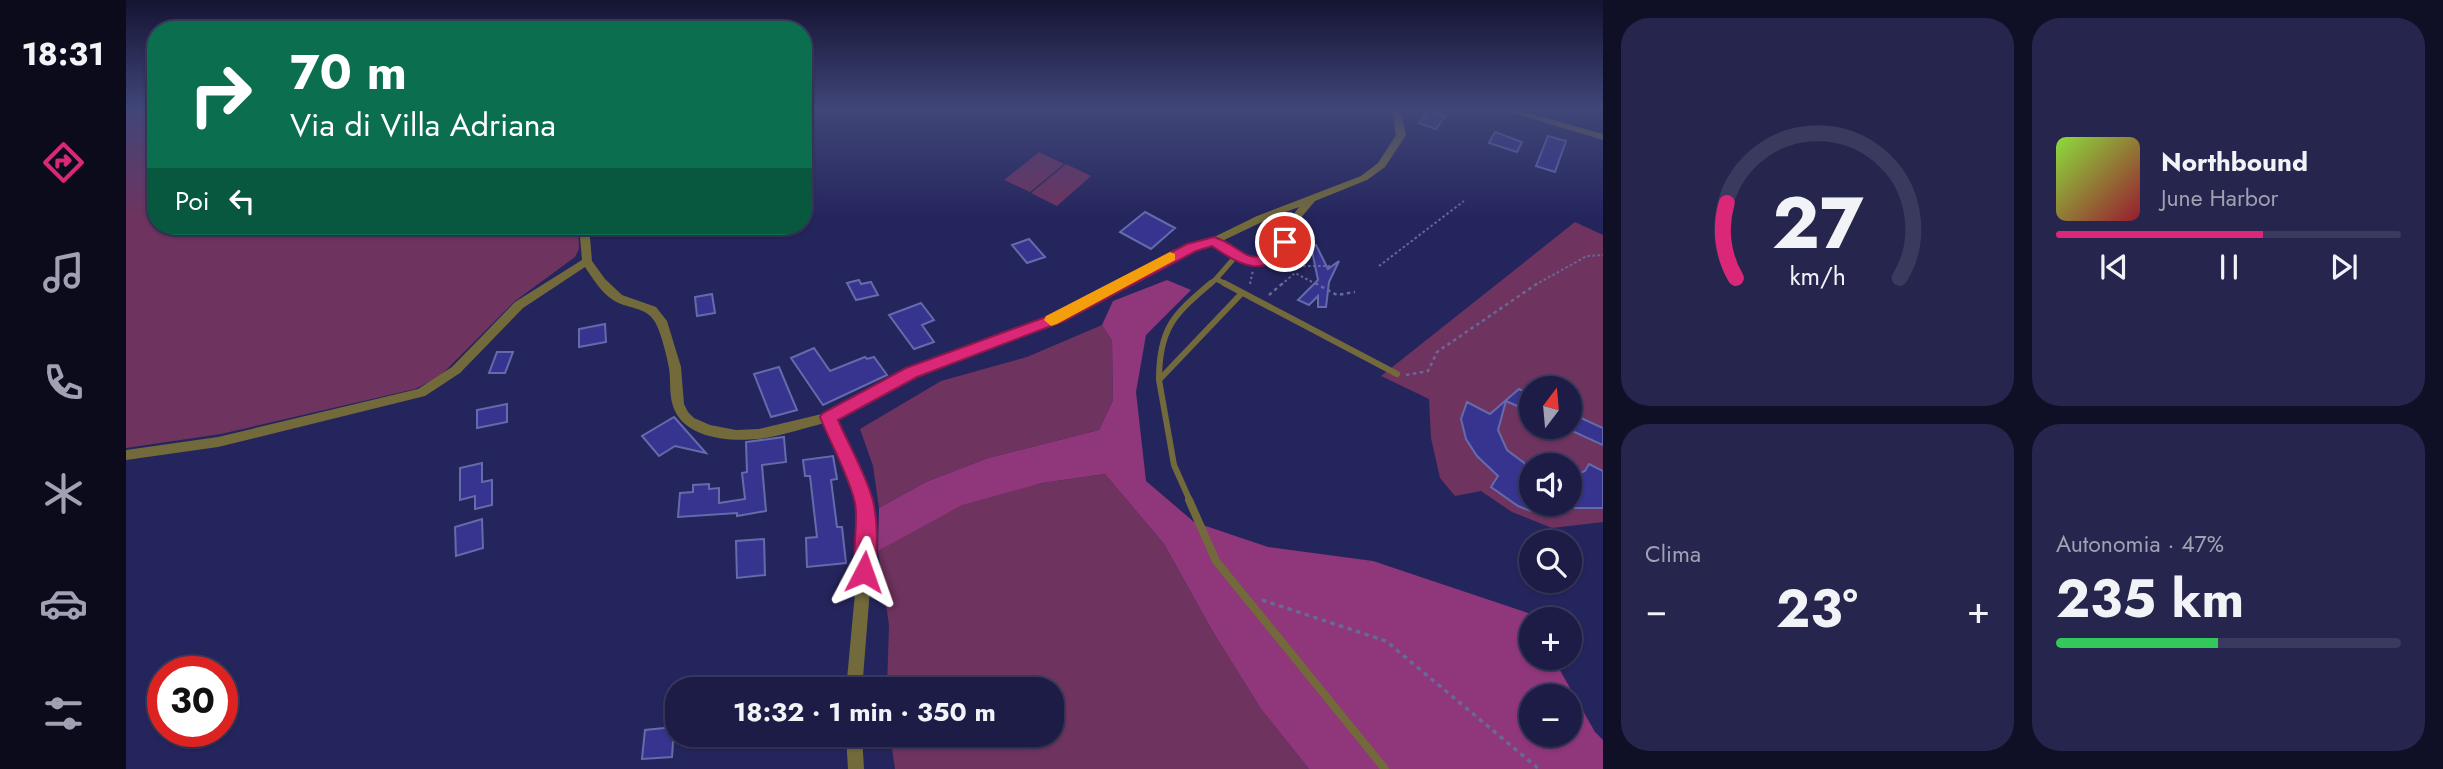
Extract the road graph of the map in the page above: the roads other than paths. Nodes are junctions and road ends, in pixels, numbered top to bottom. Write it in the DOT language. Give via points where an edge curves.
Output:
graph roads {
  1 [pos="1394,146"];
  2 [pos="1311,200"];
  3 [pos="1261,218"];
  4 [pos="1290,230"];
  5 [pos="585,235"];
  6 [pos="1214,241"];
  7 [pos="1236,256"];
  8 [pos="587,261"];
  9 [pos="1216,279"];
  10 [pos="1241,294"];
  11 [pos="1397,374"];
  12 [pos="1159,380"];
  13 [pos="829,417"];
  14 [pos="126,455"];
  15 [pos="855,677"];
  16 [pos="855,747"];
  17 [pos="856,769"];
  18 [pos="1385,769"];
  1 -- 2 [label="street" via="1379,168 1364,178"];
  2 -- 3 [label="street"];
  2 -- 4 [label="street"];
  3 -- 4 [label="street"];
  3 -- 6 [label="street"];
  4 -- 7 [label="street" via="1276,254 1254,263"];
  5 -- 8 [label="street"];
  6 -- 7 [label="street"];
  6 -- 13 [label="street" via="1177,253 1059,317 912,372"];
  7 -- 9 [label="lane"];
  8 -- 13 [label="street" via="614,295 658,316 675,367 679,408 690,422 723,433 750,435"];
  8 -- 14 [label="street" via="519,305 456,370 421,393 218,442"];
  9 -- 10 [label="lane"];
  9 -- 12 [label="lane" via="1171,318 1158,349"];
  10 -- 11 [label="lane"];
  10 -- 12 [label="lane"];
  12 -- 18 [label="lane" via="1174,465 1216,561"];
  13 -- 15 [label="street" via="865,509 867,539"];
  16 -- 17 [label="street"];
}
